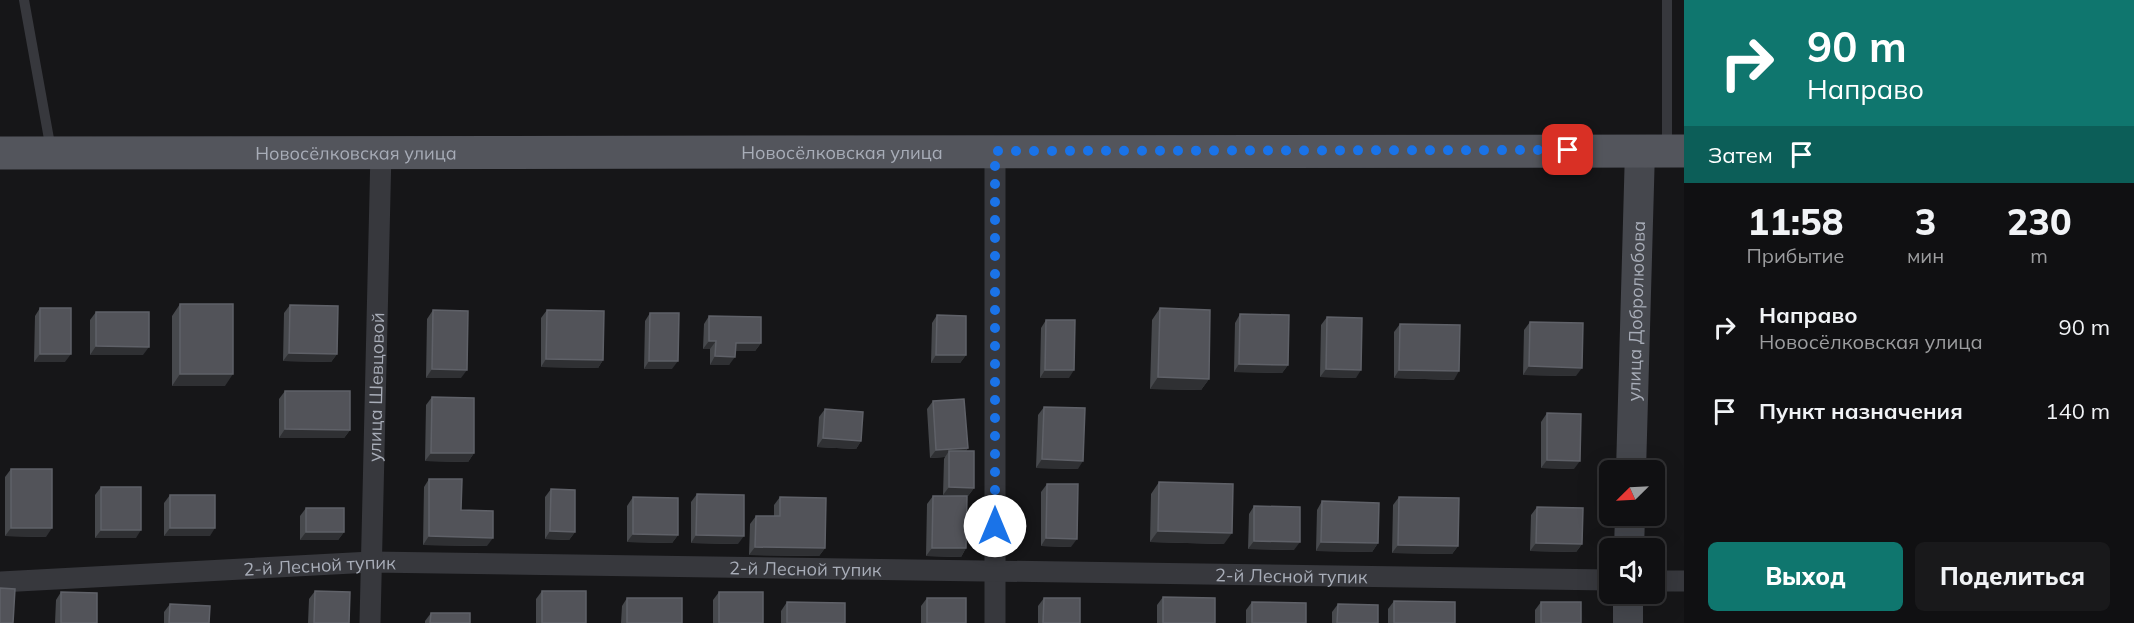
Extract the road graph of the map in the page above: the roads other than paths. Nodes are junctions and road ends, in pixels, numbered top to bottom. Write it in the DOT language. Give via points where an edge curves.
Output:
graph roads {
  1 [pos="24,0"];
  2 [pos="1667,0"];
  3 [pos="381,151"];
  4 [pos="995,151"];
  5 [pos="1664,151"];
  6 [pos="51,152"];
  7 [pos="0,153"];
  8 [pos="1632,460"];
  9 [pos="371,562"];
  10 [pos="995,573"];
  11 [pos="1599,580"];
  12 [pos="1665,581"];
  13 [pos="1684,581"];
  14 [pos="0,582"];
  15 [pos="1628,604"];
  16 [pos="370,623"];
  17 [pos="995,623"];
  18 [pos="1628,623"];
  1 -- 6 [label="lane"];
  2 -- 5 [label="lane"];
  3 -- 4 [label="main road, Новосёлковская улица"];
  3 -- 6 [label="main road, Новосёлковская улица"];
  3 -- 9 [label="street, улица Шевцовой"];
  4 -- 5 [label="main road, Новосёлковская улица"];
  4 -- 10 [label="street"];
  5 -- 8 [label="street, улица Добролюбова"];
  6 -- 7 [label="main road, Новосёлковская улица"];
  9 -- 10 [label="street, 2-й Лесной тупик"];
  9 -- 14 [label="street, 2-й Лесной тупик"];
  9 -- 16 [label="street, улица Шевцовой"];
  10 -- 11 [label="street, 2-й Лесной тупик"];
  10 -- 17 [label="street"];
  12 -- 13 [label="street"];
  15 -- 18 [label="street"];
}
